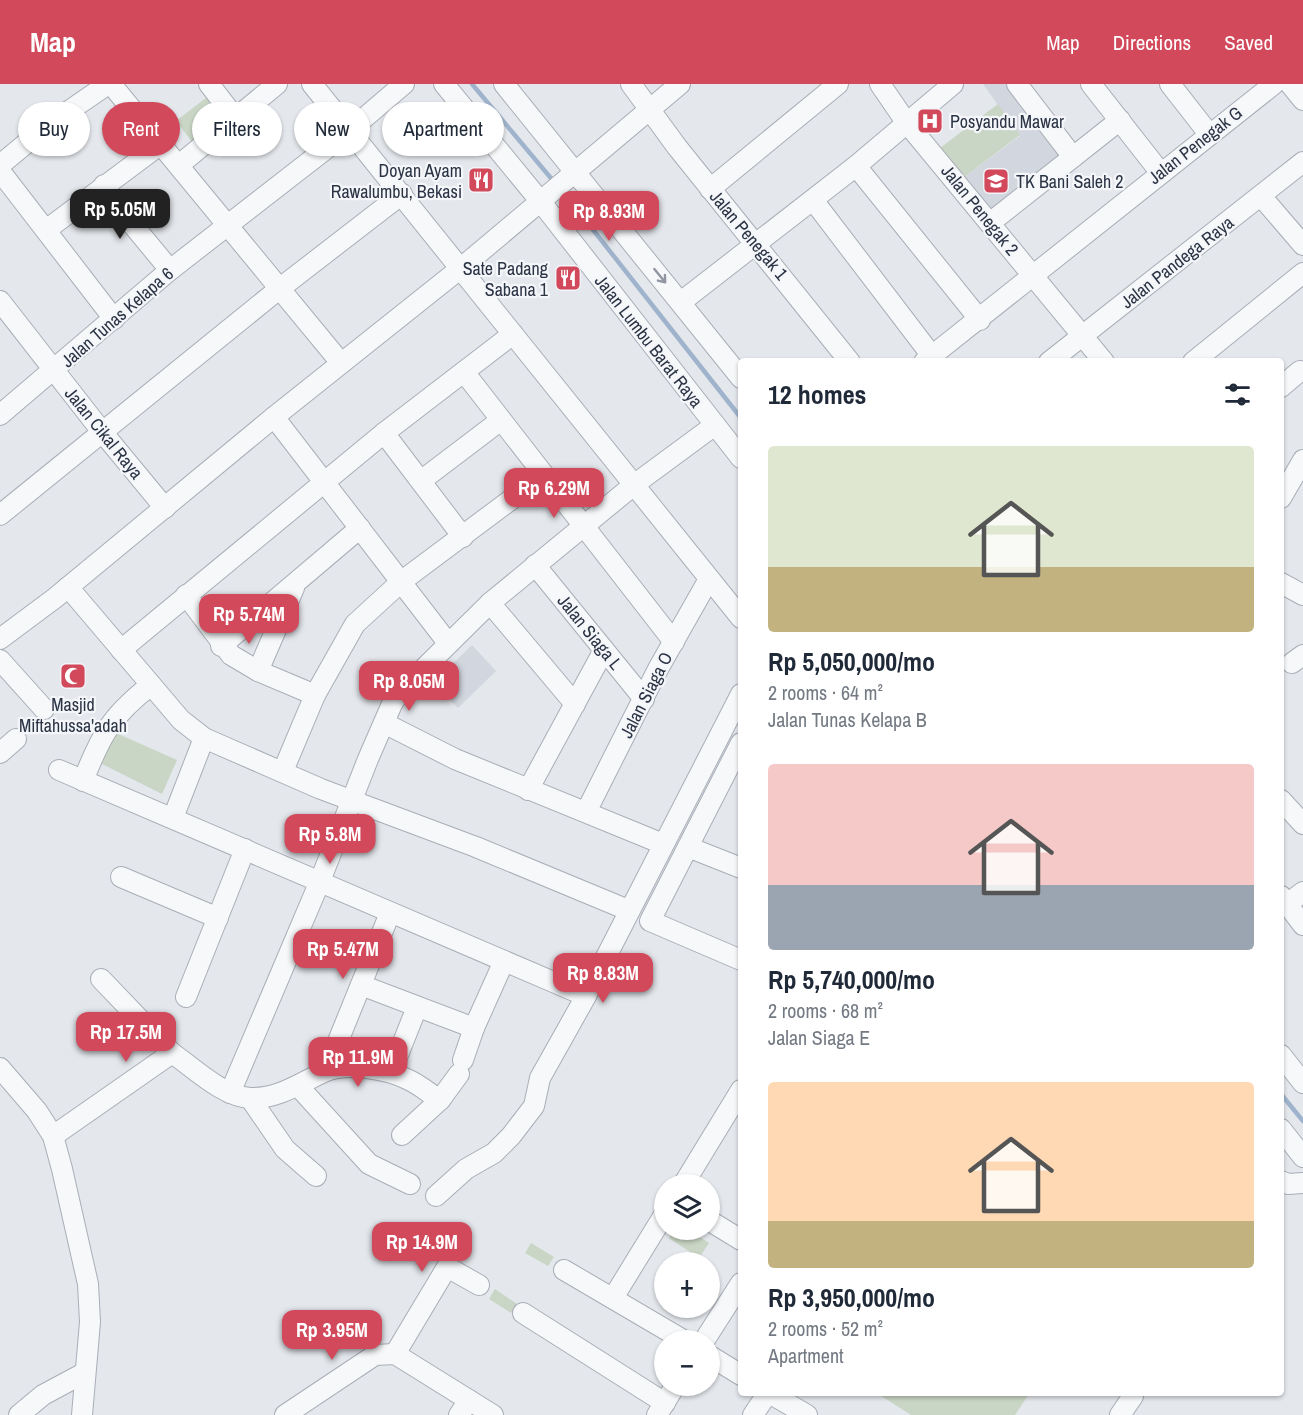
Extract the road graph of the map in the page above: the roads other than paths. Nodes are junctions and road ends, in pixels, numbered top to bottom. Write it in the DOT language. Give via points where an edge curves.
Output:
graph roads {
  1 [pos="110,84"];
  2 [pos="209,84"];
  3 [pos="277,84"];
  4 [pos="312,84"];
  5 [pos="404,84"];
  6 [pos="444,84"];
  7 [pos="504,84"];
  8 [pos="631,84"];
  9 [pos="680,84"];
  10 [pos="838,84"];
  11 [pos="880,84"];
  12 [pos="953,84"];
  13 [pos="1017,84"];
  14 [pos="1091,84"];
  15 [pos="1170,84"];
  16 [pos="1274,84"];
  17 [pos="1290,84"];
  18 [pos="1303,100"];
  19 [pos="125,102"];
  20 [pos="223,102"];
  21 [pos="256,102"];
  22 [pos="326,102"];
  23 [pos="649,108"];
  24 [pos="370,113"];
  25 [pos="1120,120"];
  26 [pos="906,122"];
  27 [pos="1209,134"];
  28 [pos="192,154"];
  29 [pos="144,156"];
  30 [pos="171,156"];
  31 [pos="317,156"];
  32 [pos="370,156"];
  33 [pos="1073,157"];
  34 [pos="1303,162"];
  35 [pos="0,165"];
  36 [pos="178,165"];
  37 [pos="856,166"];
  38 [pos="0,171"];
  39 [pos="1160,172"];
  40 [pos="573,177"];
  41 [pos="104,185"];
  42 [pos="710,189"];
  43 [pos="402,194"];
  44 [pos="1261,196"];
  45 [pos="545,199"];
  46 [pos="813,200"];
  47 [pos="991,222"];
  48 [pos="226,226"];
  49 [pos="46,231"];
  50 [pos="757,243"];
  51 [pos="1303,245"];
  52 [pos="461,268"];
  53 [pos="170,270"];
  54 [pos="1303,273"];
  55 [pos="1032,274"];
  56 [pos="279,289"];
  57 [pos="0,301"];
  58 [pos="681,302"];
  59 [pos="114,319"];
  60 [pos="980,320"];
  61 [pos="513,334"];
  62 [pos="1083,335"];
  63 [pos="847,358"];
  64 [pos="928,358"];
  65 [pos="1054,358"];
  66 [pos="1101,358"];
  67 [pos="1198,358"];
  68 [pos="341,363"];
  69 [pos="54,371"];
  70 [pos="1300,371"];
  71 [pos="464,372"];
  72 [pos="738,374"];
  73 [pos="1284,384"];
  74 [pos="0,415"];
  75 [pos="274,417"];
  76 [pos="501,420"];
  77 [pos="715,425"];
  78 [pos="103,433"];
  79 [pos="384,433"];
  80 [pos="738,454"];
  81 [pos="1303,460"];
  82 [pos="544,475"];
  83 [pos="422,480"];
  84 [pos="325,483"];
  85 [pos="634,484"];
  86 [pos="1284,493"];
  87 [pos="165,508"];
  88 [pos="0,515"];
  89 [pos="583,527"];
  90 [pos="360,528"];
  91 [pos="463,537"];
  92 [pos="535,565"];
  93 [pos="709,579"];
  94 [pos="402,581"];
  95 [pos="296,584"];
  96 [pos="1284,585"];
  97 [pos="68,587"];
  98 [pos="186,595"];
  99 [pos="1303,595"];
  100 [pos="490,603"];
  101 [pos="738,614"];
  102 [pos="0,639"];
  103 [pos="674,642"];
  104 [pos="448,643"];
  105 [pos="221,646"];
  106 [pos="121,650"];
  107 [pos="604,650"];
  108 [pos="0,660"];
  109 [pos="258,671"];
  110 [pos="151,685"];
  111 [pos="315,695"];
  112 [pos="644,699"];
  113 [pos="738,700"];
  114 [pos="574,704"];
  115 [pos="44,709"];
  116 [pos="384,723"];
  117 [pos="204,738"];
  118 [pos="16,739"];
  119 [pos="738,749"];
  120 [pos="0,753"];
  121 [pos="59,770"];
  122 [pos="283,771"];
  123 [pos="83,781"];
  124 [pos="528,790"];
  125 [pos="353,801"];
  126 [pos="1284,803"];
  127 [pos="586,812"];
  128 [pos="173,818"];
  129 [pos="1303,824"];
  130 [pos="663,844"];
  131 [pos="688,847"];
  132 [pos="245,849"];
  133 [pos="738,867"];
  134 [pos="121,877"];
  135 [pos="320,881"];
  136 [pos="1303,892"];
  137 [pos="1284,900"];
  138 [pos="628,910"];
  139 [pos="390,913"];
  140 [pos="218,918"];
  141 [pos="1303,925"];
  142 [pos="738,959"];
  143 [pos="504,961"];
  144 [pos="101,979"];
  145 [pos="361,985"];
  146 [pos="586,996"];
  147 [pos="186,997"];
  148 [pos="417,1007"];
  149 [pos="474,1028"];
  150 [pos="172,1053"];
  151 [pos="1284,1059"];
  152 [pos="330,1061"];
  153 [pos="394,1065"];
  154 [pos="0,1068"];
  155 [pos="1303,1083"];
  156 [pos="298,1086"];
  157 [pos="230,1093"];
  158 [pos="250,1098"];
  159 [pos="440,1100"];
  160 [pos="738,1102"];
  161 [pos="734,1117"];
  162 [pos="1284,1133"];
  163 [pos="402,1135"];
  164 [pos="53,1136"];
  165 [pos="1303,1157"];
  166 [pos="691,1174"];
  167 [pos="316,1176"];
  168 [pos="1284,1182"];
  169 [pos="1303,1183"];
  170 [pos="410,1184"];
  171 [pos="436,1196"];
  172 [pos="720,1227"];
  173 [pos="654,1231"];
  174 [pos="738,1238"];
  175 [pos="564,1270"];
  176 [pos="479,1285"];
  177 [pos="738,1288"];
  178 [pos="613,1298"];
  179 [pos="523,1313"];
  180 [pos="667,1330"];
  181 [pos="711,1330"];
  182 [pos="395,1354"];
  183 [pos="720,1362"];
  184 [pos="84,1373"];
  185 [pos="738,1373"];
  186 [pos="767,1396"];
  187 [pos="773,1396"];
  188 [pos="1133,1396"];
  189 [pos="666,1401"];
  190 [pos="464,1407"];
  191 [pos="19,1415"];
  192 [pos="82,1415"];
  193 [pos="285,1415"];
  194 [pos="493,1415"];
  195 [pos="753,1415"];
  196 [pos="807,1415"];
  197 [pos="1120,1415"];
  1 -- 19 [label="street"];
  1 -- 35 [label="street" via="47,126"];
  2 -- 20 [label="street"];
  3 -- 21 [label="street"];
  4 -- 22 [label="street"];
  5 -- 24 [label="street, Jalan Tunas Kelapa 6"];
  6 -- 45 [label="street, Jalan Lumbu Barat Raya"];
  7 -- 40 [label="street"];
  8 -- 23 [label="street, Jalan Penegak 1"];
  9 -- 23 [label="street"];
  10 -- 42 [label="street"];
  11 -- 26 [label="street, Jalan Penegak 2"];
  12 -- 26 [label="street"];
  13 -- 33 [label="street"];
  14 -- 25 [label="street"];
  15 -- 27 [label="street"];
  16 -- 27 [label="street, Jalan Penegak G"];
  17 -- 18 [label="street"];
  23 -- 40 [label="street"];
  23 -- 42 [label="street, Jalan Penegak 1"];
  25 -- 33 [label="street"];
  25 -- 39 [label="street"];
  26 -- 37 [label="street"];
  26 -- 47 [label="street, Jalan Penegak 2"];
  27 -- 39 [label="street, Jalan Penegak G"];
  28 -- 36 [label="street"];
  29 -- 41 [label="street"];
  30 -- 36 [label="street"];
  31 -- 48 [label="street, Jalan Tunas Kelapa 6"];
  32 -- 43 [label="street"];
  33 -- 47 [label="street"];
  34 -- 44 [label="street, Jalan Pandega Raya"];
  36 -- 48 [label="street"];
  37 -- 46 [label="street"];
  37 -- 60 [label="street"];
  38 -- 49 [label="street"];
  39 -- 55 [label="street, Jalan Penegak G"];
  40 -- 45 [label="street"];
  40 -- 58 [label="street, one-way"];
  41 -- 49 [label="street"];
  41 -- 53 [label="street"];
  42 -- 50 [label="street, Jalan Penegak 1"];
  43 -- 52 [label="street"];
  43 -- 56 [label="street"];
  44 -- 51 [label="street"];
  44 -- 62 [label="street, Jalan Pandega Raya"];
  45 -- 52 [label="street"];
  45 -- 77 [label="street, Jalan Lumbu Barat Raya"];
  46 -- 50 [label="street"];
  46 -- 64 [label="street"];
  47 -- 55 [label="street, Jalan Penegak 2"];
  48 -- 53 [label="street, Jalan Tunas Kelapa 6"];
  48 -- 56 [label="street"];
  49 -- 59 [label="street"];
  50 -- 58 [label="street"];
  50 -- 63 [label="street, Jalan Penegak 1"];
  52 -- 61 [label="street"];
  52 -- 68 [label="street"];
  53 -- 59 [label="street, Jalan Tunas Kelapa 6"];
  54 -- 67 [label="street"];
  55 -- 60 [label="street, Jalan Penegak G"];
  55 -- 62 [label="street, Jalan Penegak 2"];
  56 -- 68 [label="street"];
  56 -- 78 [label="street"];
  57 -- 69 [label="street, Jalan Cikal Raya"];
  58 -- 72 [label="street"];
  59 -- 69 [label="street, Jalan Tunas Kelapa 6"];
  60 -- 64 [label="street, Jalan Penegak G"];
  61 -- 71 [label="street"];
  61 -- 85 [label="street"];
  62 -- 65 [label="street, Jalan Pandega Raya"];
  62 -- 66 [label="street, Jalan Penegak 2"];
  68 -- 75 [label="street"];
  69 -- 74 [label="street, Jalan Tunas Kelapa 6"];
  69 -- 78 [label="street, Jalan Cikal Raya"];
  70 -- 73 [label="street"];
  71 -- 76 [label="street"];
  71 -- 79 [label="street"];
  75 -- 84 [label="street"];
  75 -- 87 [label="street"];
  76 -- 82 [label="street"];
  76 -- 83 [label="street"];
  77 -- 80 [label="street, Jalan Lumbu Barat Raya"];
  77 -- 85 [label="street"];
  78 -- 87 [label="street, Jalan Cikal Raya"];
  78 -- 88 [label="street"];
  79 -- 83 [label="street"];
  79 -- 84 [label="street"];
  81 -- 86 [label="street"];
  82 -- 89 [label="street"];
  82 -- 91 [label="street"];
  83 -- 91 [label="street"];
  84 -- 90 [label="street"];
  84 -- 98 [label="street"];
  85 -- 89 [label="street"];
  85 -- 93 [label="street"];
  87 -- 97 [label="street"];
  89 -- 92 [label="street"];
  89 -- 103 [label="street"];
  90 -- 94 [label="street"];
  90 -- 95 [label="street"];
  91 -- 94 [label="street"];
  92 -- 100 [label="street"];
  92 -- 107 [label="street, Jalan Siaga L"];
  93 -- 101 [label="street"];
  93 -- 103 [label="street, Jalan Siaga O"];
  94 -- 104 [label="street"];
  94 -- 111 [label="street" via="355,624"];
  95 -- 105 [label="street"];
  95 -- 109 [label="street"];
  96 -- 99 [label="street"];
  97 -- 102 [label="street"];
  97 -- 106 [label="street"];
  98 -- 105 [label="street"];
  98 -- 106 [label="street"];
  100 -- 104 [label="street"];
  100 -- 114 [label="street"];
  103 -- 112 [label="street, Jalan Siaga O"];
  104 -- 116 [label="street" via="409,681"];
  105 -- 109 [label="street"];
  106 -- 110 [label="street"];
  107 -- 112 [label="street, Jalan Siaga L"];
  107 -- 114 [label="street"];
  108 -- 115 [label="street"];
  109 -- 111 [label="street"];
  110 -- 117 [label="street"];
  110 -- 123 [label="street" via="105,730"];
  111 -- 122 [label="street"];
  112 -- 127 [label="street, Jalan Siaga O"];
  113 -- 130 [label="street"];
  114 -- 124 [label="street"];
  116 -- 124 [label="street"];
  116 -- 125 [label="street"];
  117 -- 122 [label="street"];
  117 -- 128 [label="street"];
  118 -- 120 [label="street"];
  119 -- 131 [label="street"];
  121 -- 123 [label="street"];
  122 -- 125 [label="street"];
  123 -- 128 [label="street"];
  124 -- 127 [label="street"];
  125 -- 135 [label="street"];
  125 -- 138 [label="street"];
  126 -- 129 [label="street"];
  127 -- 130 [label="street"];
  128 -- 132 [label="street"];
  130 -- 138 [label="street"];
  131 -- 133 [label="street"];
  131 -- 142 [label="street" via="650,921"];
  132 -- 135 [label="street"];
  132 -- 140 [label="street"];
  134 -- 140 [label="street"];
  135 -- 139 [label="street"];
  135 -- 157 [label="street"];
  136 -- 137 [label="street"];
  137 -- 141 [label="street"];
  138 -- 146 [label="street"];
  139 -- 143 [label="street"];
  139 -- 145 [label="street"];
  140 -- 147 [label="street"];
  143 -- 146 [label="street"];
  143 -- 149 [label="street"];
  144 -- 150 [label="street"];
  145 -- 148 [label="street"];
  145 -- 152 [label="street"];
  146 -- 171 [label="street" via="540,1078 534,1106 494,1153 466,1169"];
  148 -- 149 [label="street"];
  148 -- 153 [label="street"];
  149 -- 159 [label="street" via="461,1067"];
  150 -- 157 [label="street"];
  150 -- 164 [label="street"];
  151 -- 155 [label="street"];
  154 -- 164 [label="street"];
  156 -- 158 [label="street"];
  156 -- 159 [label="street" via="326,1071 363,1069 401,1077"];
  156 -- 170 [label="street" via="369,1164"];
  157 -- 158 [label="street"];
  158 -- 167 [label="street" via="285,1149"];
  159 -- 163 [label="street"];
  160 -- 161 [label="street"];
  161 -- 166 [label="street"];
  162 -- 165 [label="street"];
  164 -- 184 [label="street" via="88,1284 90,1322"];
  168 -- 169 [label="street"];
  172 -- 174 [label="street"];
  173 -- 178 [label="street"];
  175 -- 178 [label="street"];
  176 -- 182 [label="street" via="447,1267"];
  177 -- 181 [label="street"];
  178 -- 180 [label="street"];
  179 -- 189 [label="street"];
  182 -- 190 [label="street"];
  182 -- 193 [label="street" via="375,1355"];
  183 -- 185 [label="street"];
  184 -- 191 [label="street" via="43,1395"];
  184 -- 192 [label="street"];
  186 -- 195 [label="street"];
  187 -- 196 [label="street"];
  188 -- 197 [label="street"];
  190 -- 194 [label="street"];
}
